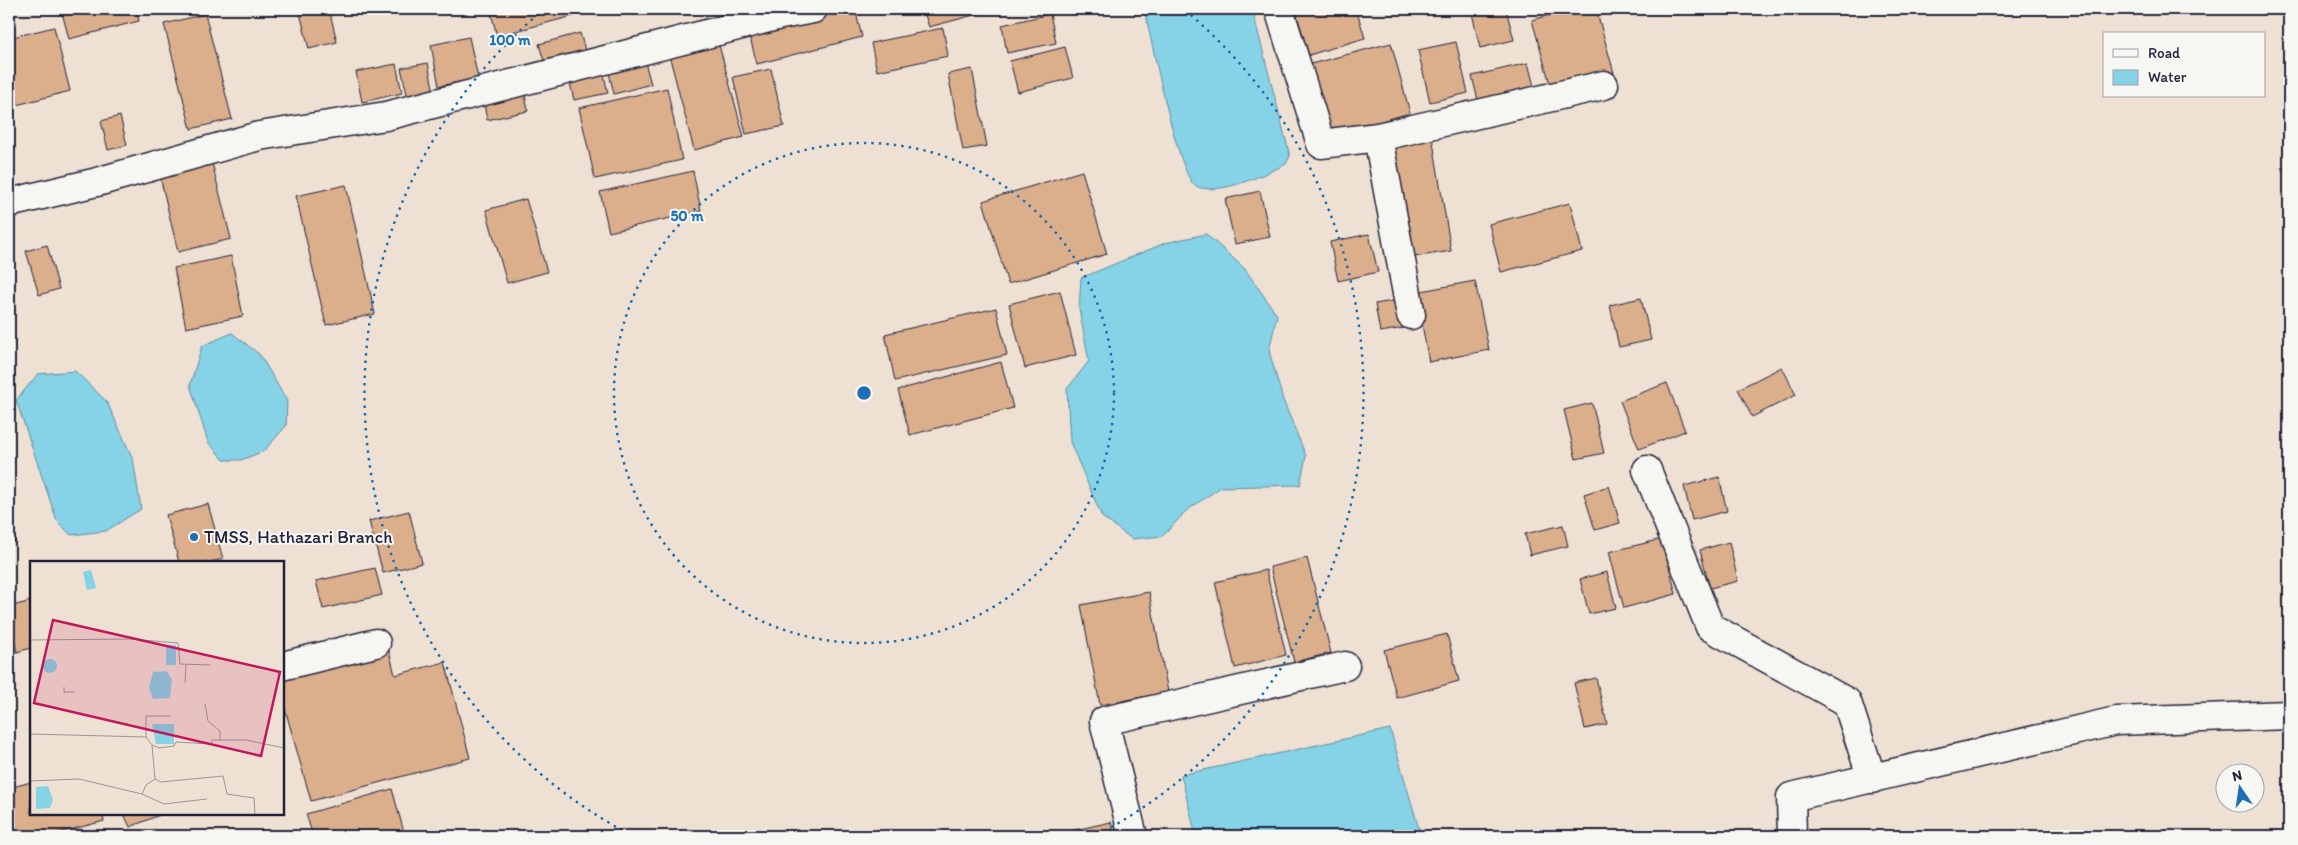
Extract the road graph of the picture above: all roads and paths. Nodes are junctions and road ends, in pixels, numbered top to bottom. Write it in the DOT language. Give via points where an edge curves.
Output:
graph roads {
  1 [pos="813,9"];
  2 [pos="1279,9"];
  3 [pos="1604,85"];
  4 [pos="1378,137"];
  5 [pos="9,203"];
  6 [pos="1411,316"];
  7 [pos="1647,470"];
  8 [pos="376,642"];
  9 [pos="284,665"];
  10 [pos="1345,666"];
  11 [pos="2289,715"];
  12 [pos="1872,779"];
  13 [pos="1133,836"];
  14 [pos="1792,836"];
  1 -- 5 [label="street" via="781,14 386,116 259,136"];
  2 -- 4 [label="street" via="1321,144"];
  3 -- 4 [label="street"];
  4 -- 6 [label="street"];
  7 -- 12 [label="street" via="1710,627 1847,702"];
  8 -- 9 [label="street"];
  10 -- 13 [label="street" via="1104,721"];
  11 -- 12 [label="street" via="2116,721"];
  12 -- 14 [label="street" via="1791,797"];
}
